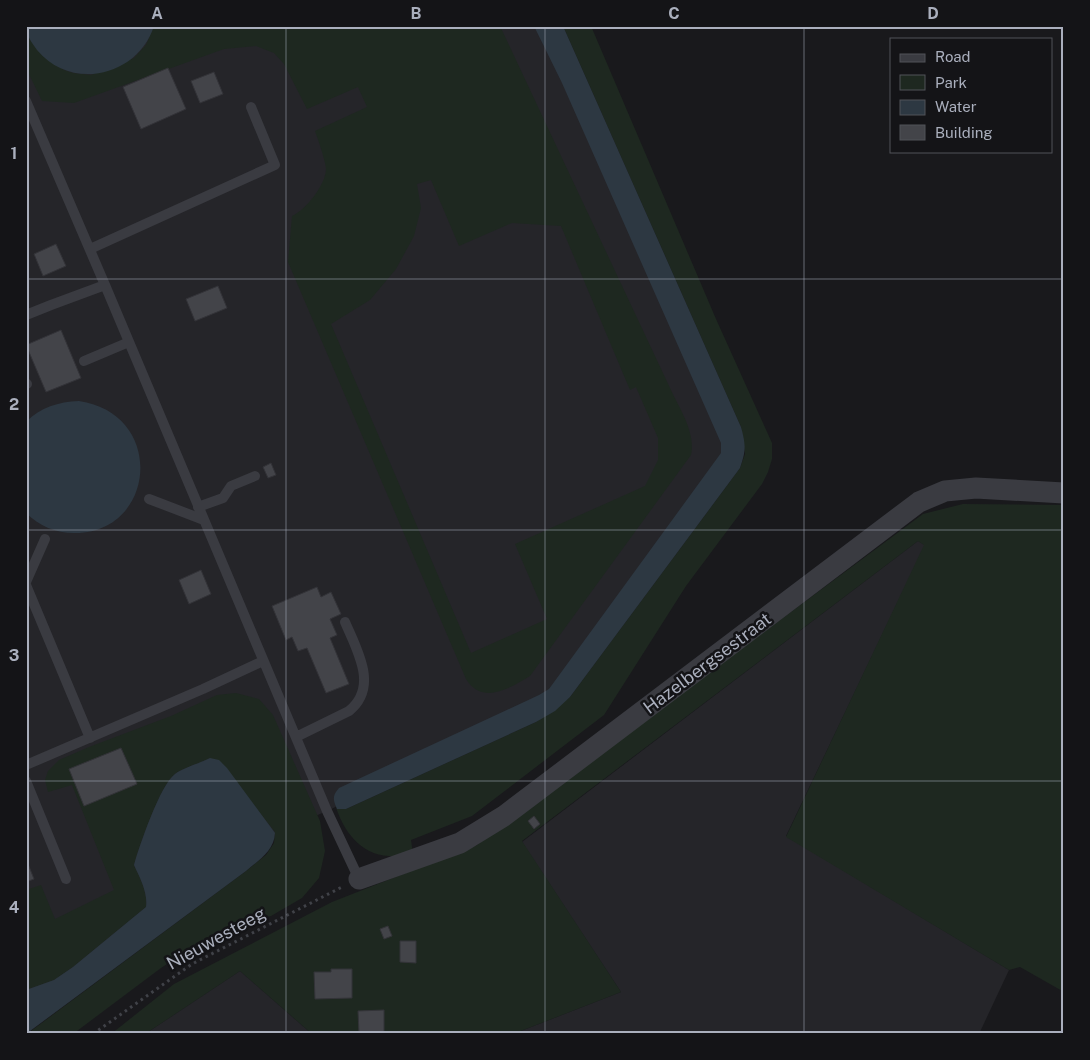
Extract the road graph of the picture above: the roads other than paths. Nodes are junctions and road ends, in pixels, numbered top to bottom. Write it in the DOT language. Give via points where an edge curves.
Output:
graph roads {
  1 [pos="26,101"];
  2 [pos="251,107"];
  3 [pos="90,249"];
  4 [pos="105,285"];
  5 [pos="26,315"];
  6 [pos="129,342"];
  7 [pos="84,361"];
  8 [pos="255,476"];
  9 [pos="1064,493"];
  10 [pos="149,499"];
  11 [pos="198,507"];
  12 [pos="204,520"];
  13 [pos="46,539"];
  14 [pos="27,590"];
  15 [pos="345,622"];
  16 [pos="264,661"];
  17 [pos="90,738"];
  18 [pos="296,738"];
  19 [pos="26,765"];
  20 [pos="26,781"];
  21 [pos="66,879"];
  22 [pos="359,879"];
  1 -- 3 [label="lane"];
  2 -- 3 [label="lane" via="274,165"];
  3 -- 4 [label="lane"];
  4 -- 5 [label="lane"];
  4 -- 6 [label="lane"];
  6 -- 7 [label="lane"];
  6 -- 11 [label="lane"];
  8 -- 11 [label="lane" via="231,486 222,498"];
  9 -- 22 [label="street, Hazelbergsestraat" via="976,488 945,491 919,502 504,816 460,843"];
  10 -- 12 [label="lane"];
  11 -- 12 [label="lane"];
  12 -- 16 [label="lane"];
  13 -- 14 [label="lane"];
  14 -- 17 [label="lane"];
  15 -- 18 [label="lane" via="363,665 362,696 350,711"];
  16 -- 17 [label="lane"];
  16 -- 18 [label="lane"];
  17 -- 19 [label="lane"];
  18 -- 22 [label="lane"];
  20 -- 21 [label="lane"];
}
